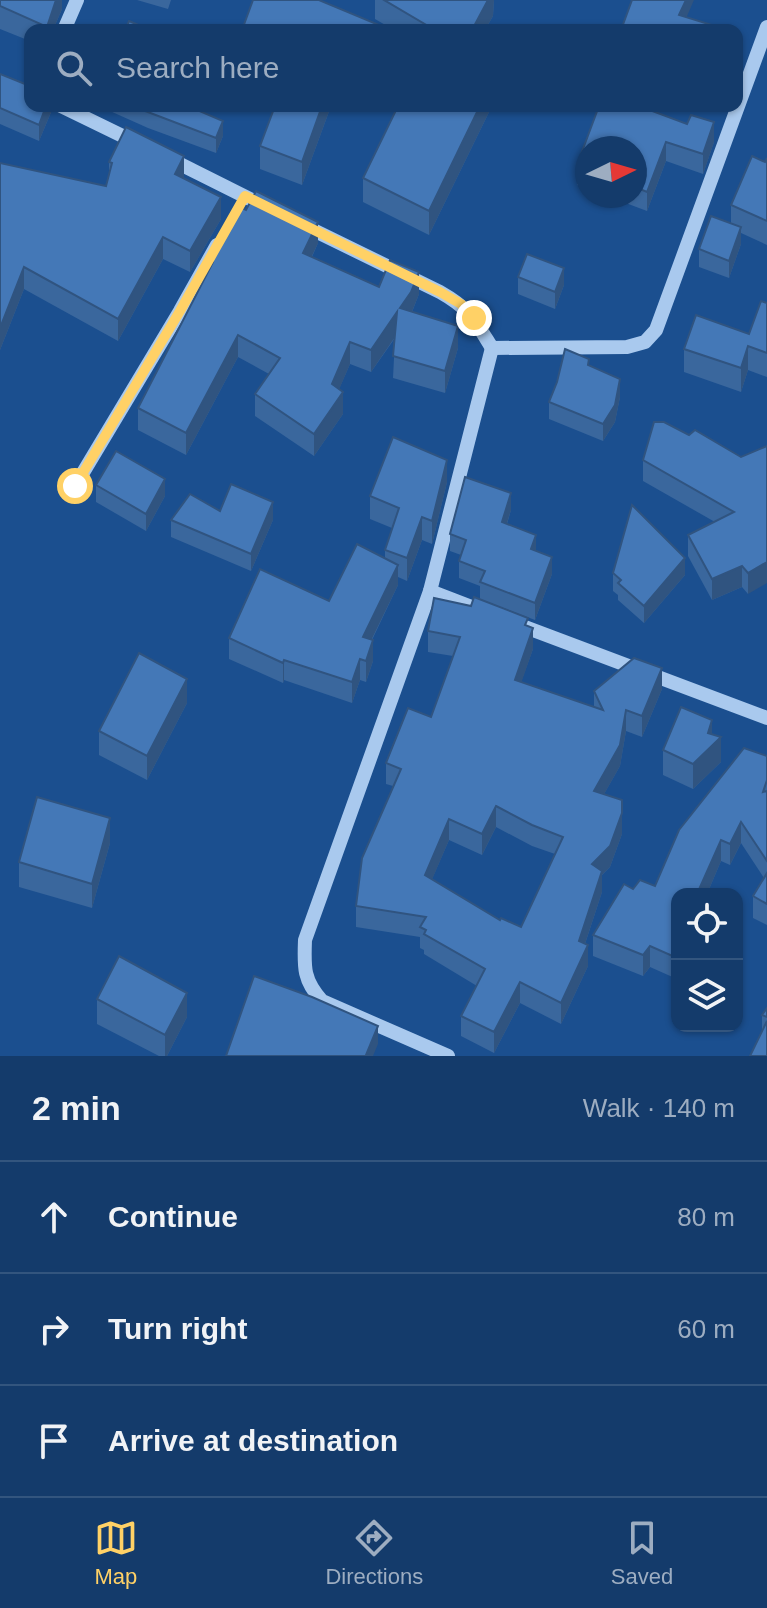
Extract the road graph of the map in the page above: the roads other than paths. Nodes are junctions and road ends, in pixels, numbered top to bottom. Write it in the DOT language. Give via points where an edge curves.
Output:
graph roads {
  1 [pos="77,0"];
  2 [pos="67,24"];
  3 [pos="767,27"];
  4 [pos="743,93"];
  5 [pos="73,112"];
  6 [pos="736,112"];
  7 [pos="146,148"];
  8 [pos="160,154"];
  9 [pos="223,235"];
  10 [pos="492,348"];
  11 [pos="75,486"];
  12 [pos="430,591"];
  13 [pos="767,718"];
  14 [pos="448,1056"];
  1 -- 2 [label="street"];
  3 -- 4 [label="street"];
  5 -- 7 [label="street"];
  6 -- 10 [label="street" via="656,330 645,342 627,347"];
  8 -- 10 [label="street" via="241,202 280,213 461,304"];
  9 -- 11 [label="street"];
  10 -- 12 [label="street"];
  12 -- 13 [label="street"];
  12 -- 14 [label="street" via="305,940 304,970 322,1001"];
}
